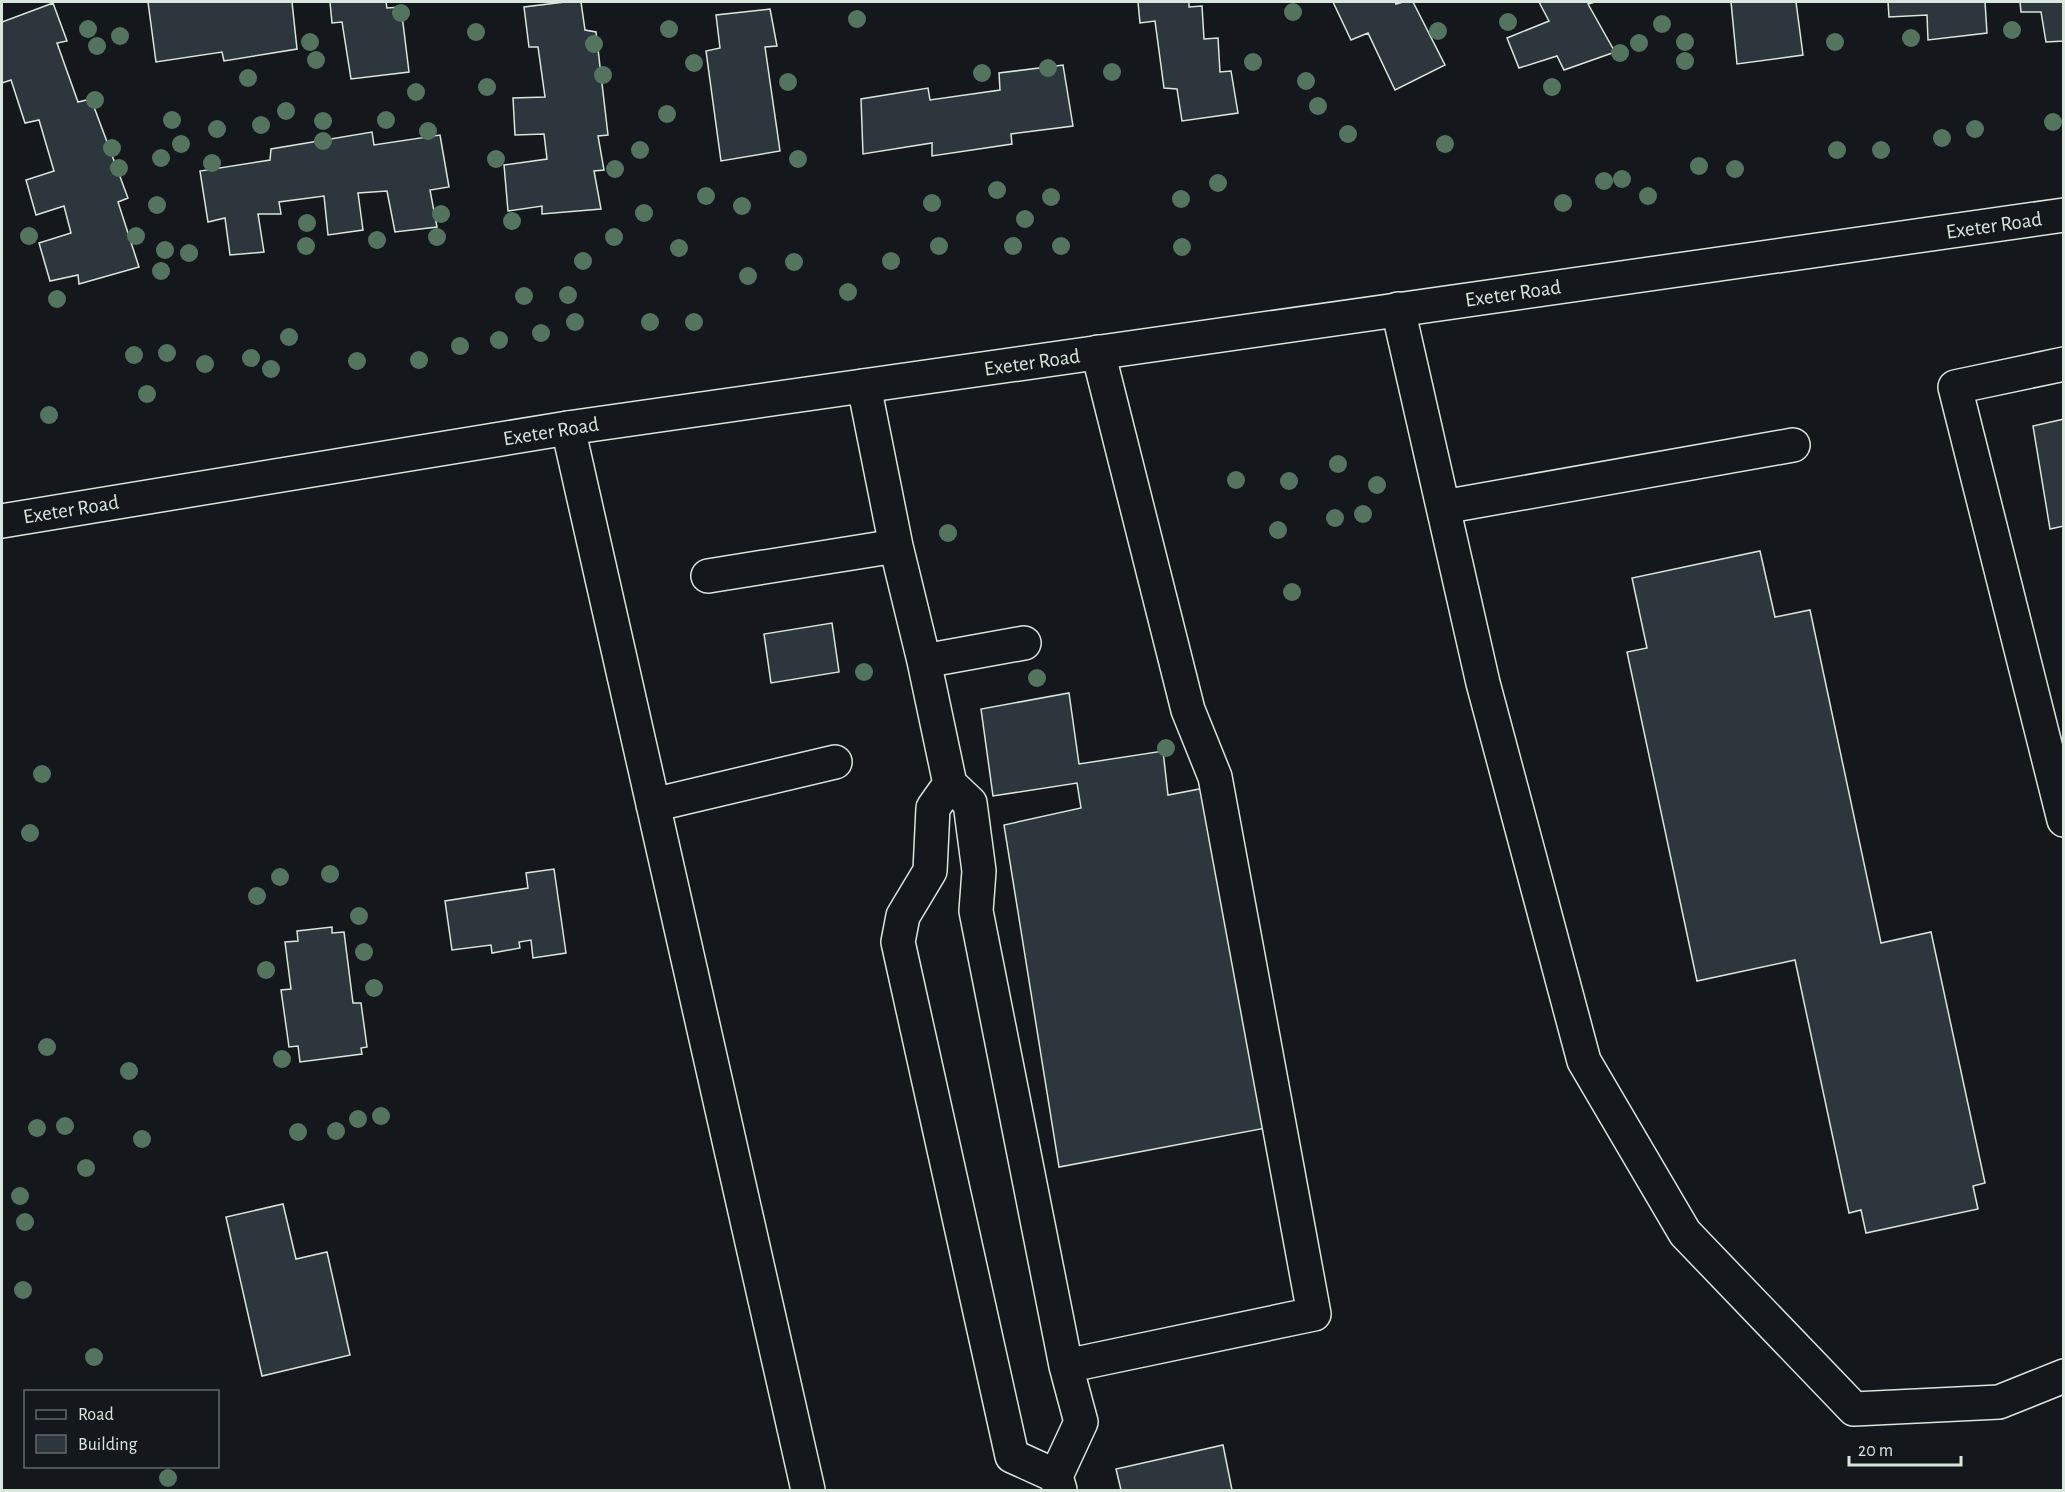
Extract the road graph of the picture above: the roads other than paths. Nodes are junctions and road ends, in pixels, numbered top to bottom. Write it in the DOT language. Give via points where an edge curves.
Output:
graph roads {
  1 [pos="2064,215"];
  2 [pos="1398,309"];
  3 [pos="1098,352"];
  4 [pos="2064,364"];
  5 [pos="864,386"];
  6 [pos="568,428"];
  7 [pos="1793,446"];
  8 [pos="1443,507"];
  9 [pos="2,521"];
  10 [pos="896,546"];
  11 [pos="708,576"];
  12 [pos="1024,643"];
  13 [pos="924,661"];
  14 [pos="835,762"];
  15 [pos="950,784"];
  16 [pos="653,805"];
  17 [pos="2064,820"];
  18 [pos="1066,1366"];
  19 [pos="2064,1376"];
  20 [pos="1058,1483"];
  21 [pos="808,1491"];
  1 -- 2 [label="main road, Exeter Road"];
  2 -- 3 [label="main road, Exeter Road"];
  2 -- 8 [label="main road"];
  3 -- 5 [label="main road, Exeter Road"];
  3 -- 18 [label="main road" via="1188,710 1215,777 1314,1314"];
  4 -- 17 [label="main road" via="1954,387"];
  5 -- 6 [label="main road, Exeter Road"];
  5 -- 10 [label="main road"];
  6 -- 9 [label="main road, Exeter Road"];
  6 -- 16 [label="main road"];
  7 -- 8 [label="main road"];
  8 -- 19 [label="main road" via="1483,682 1584,1061 1685,1233 1854,1409 1999,1402"];
  10 -- 11 [label="main road"];
  10 -- 13 [label="main road"];
  12 -- 13 [label="main road"];
  13 -- 15 [label="main road"];
  14 -- 16 [label="main road"];
  15 -- 18 [label="main road" via="970,803 979,871 976,911"];
  15 -- 20 [label="main road" via="933,808 930,871 903,916 898,942 1012,1456"];
  16 -- 21 [label="main road"];
  18 -- 20 [label="main road" via="1081,1422"];
}
